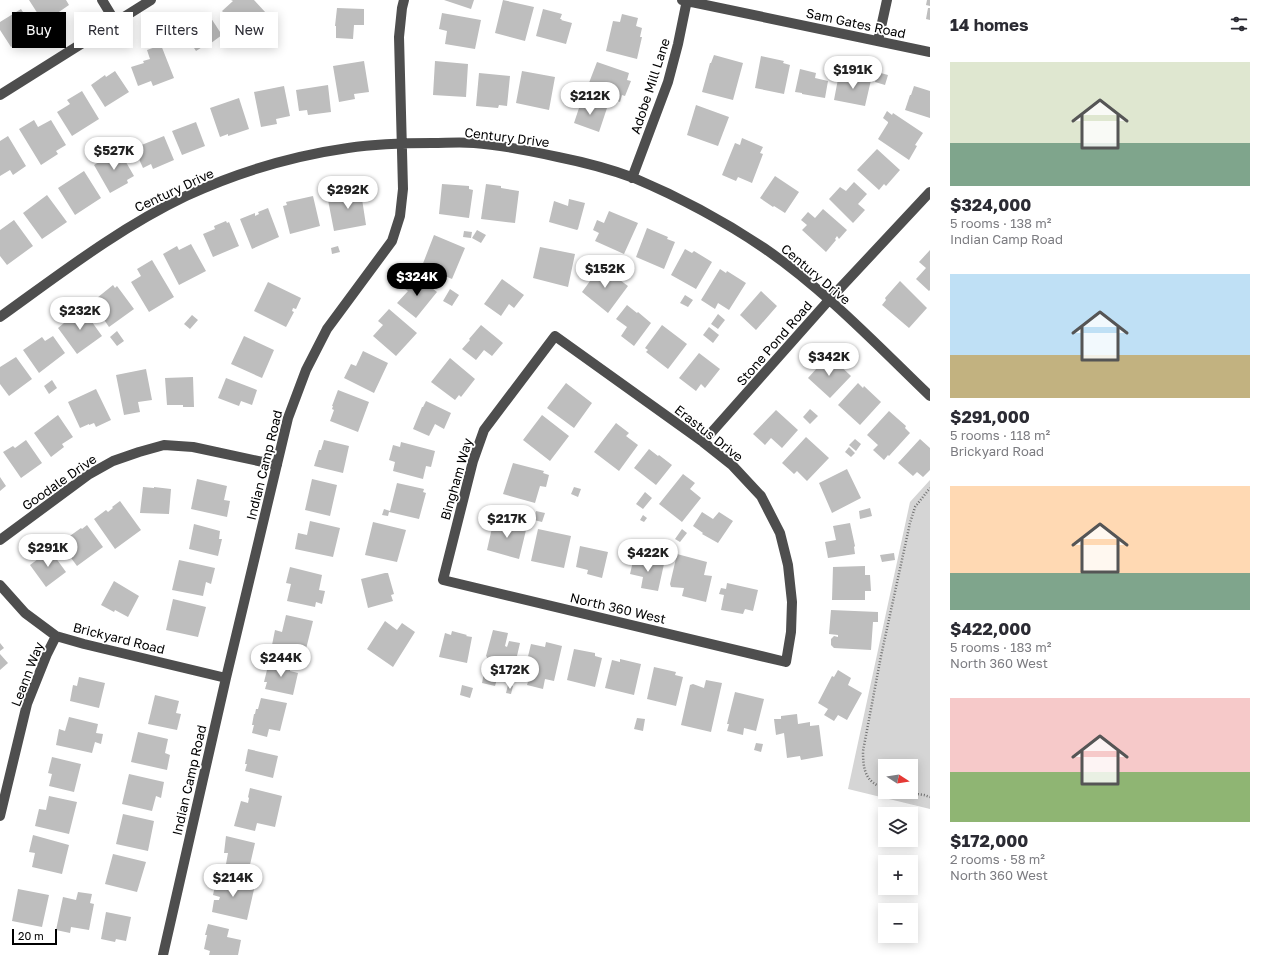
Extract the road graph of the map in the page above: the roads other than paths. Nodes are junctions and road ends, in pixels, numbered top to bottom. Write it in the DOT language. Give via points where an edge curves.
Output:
graph roads {
  1 [pos="102,0"];
  2 [pos="152,0"];
  3 [pos="404,0"];
  4 [pos="686,0"];
  5 [pos="887,0"];
  6 [pos="109,12"];
  7 [pos="133,12"];
  8 [pos="878,41"];
  9 [pos="76,48"];
  10 [pos="930,52"];
  11 [pos="0,95"];
  12 [pos="402,143"];
  13 [pos="632,178"];
  14 [pos="930,192"];
  15 [pos="926,203"];
  16 [pos="829,300"];
  17 [pos="0,317"];
  18 [pos="555,336"];
  19 [pos="930,396"];
  20 [pos="703,442"];
  21 [pos="277,465"];
  22 [pos="0,540"];
  23 [pos="444,580"];
  24 [pos="0,585"];
  25 [pos="56,636"];
  26 [pos="786,662"];
  27 [pos="226,678"];
  28 [pos="0,816"];
  29 [pos="162,955"];
  1 -- 6 [label="street"];
  2 -- 7 [label="street"];
  3 -- 12 [label="street, Indian Camp Road" via="399,37"];
  4 -- 8 [label="street, Sam Gates Road"];
  4 -- 13 [label="street, Adobe Mill Lane" via="668,82"];
  5 -- 8 [label="street"];
  8 -- 10 [label="street, Sam Gates Road"];
  9 -- 11 [label="street"];
  12 -- 13 [label="street, Century Drive" via="473,143 538,152 584,162"];
  12 -- 17 [label="street, Century Drive" via="349,148 298,158 238,175 186,196 134,224"];
  12 -- 21 [label="street, Indian Camp Road" via="403,189 400,216 392,241 327,329 306,370 288,418"];
  13 -- 16 [label="street, Century Drive" via="681,199 764,248"];
  14 -- 15 [label="street, Stone Pond Road"];
  15 -- 16 [label="street, Stone Pond Road"];
  16 -- 19 [label="street, Century Drive"];
  16 -- 20 [label="street, Stone Pond Road"];
  18 -- 20 [label="street, Erastus Drive"];
  18 -- 23 [label="street, Bingham Way" via="484,430 473,461"];
  20 -- 26 [label="street, Erastus Drive" via="732,466 761,496 780,533 788,565 792,602"];
  21 -- 22 [label="street, Goodale Drive" via="193,447 164,445 113,461 88,475"];
  21 -- 27 [label="street, Indian Camp Road"];
  23 -- 26 [label="street, North 360 West"];
  24 -- 25 [label="street, Brickyard Road" via="25,613"];
  25 -- 27 [label="street, Brickyard Road"];
  25 -- 28 [label="street, Leann Way" via="27,704"];
  27 -- 29 [label="street, Indian Camp Road"];
}
